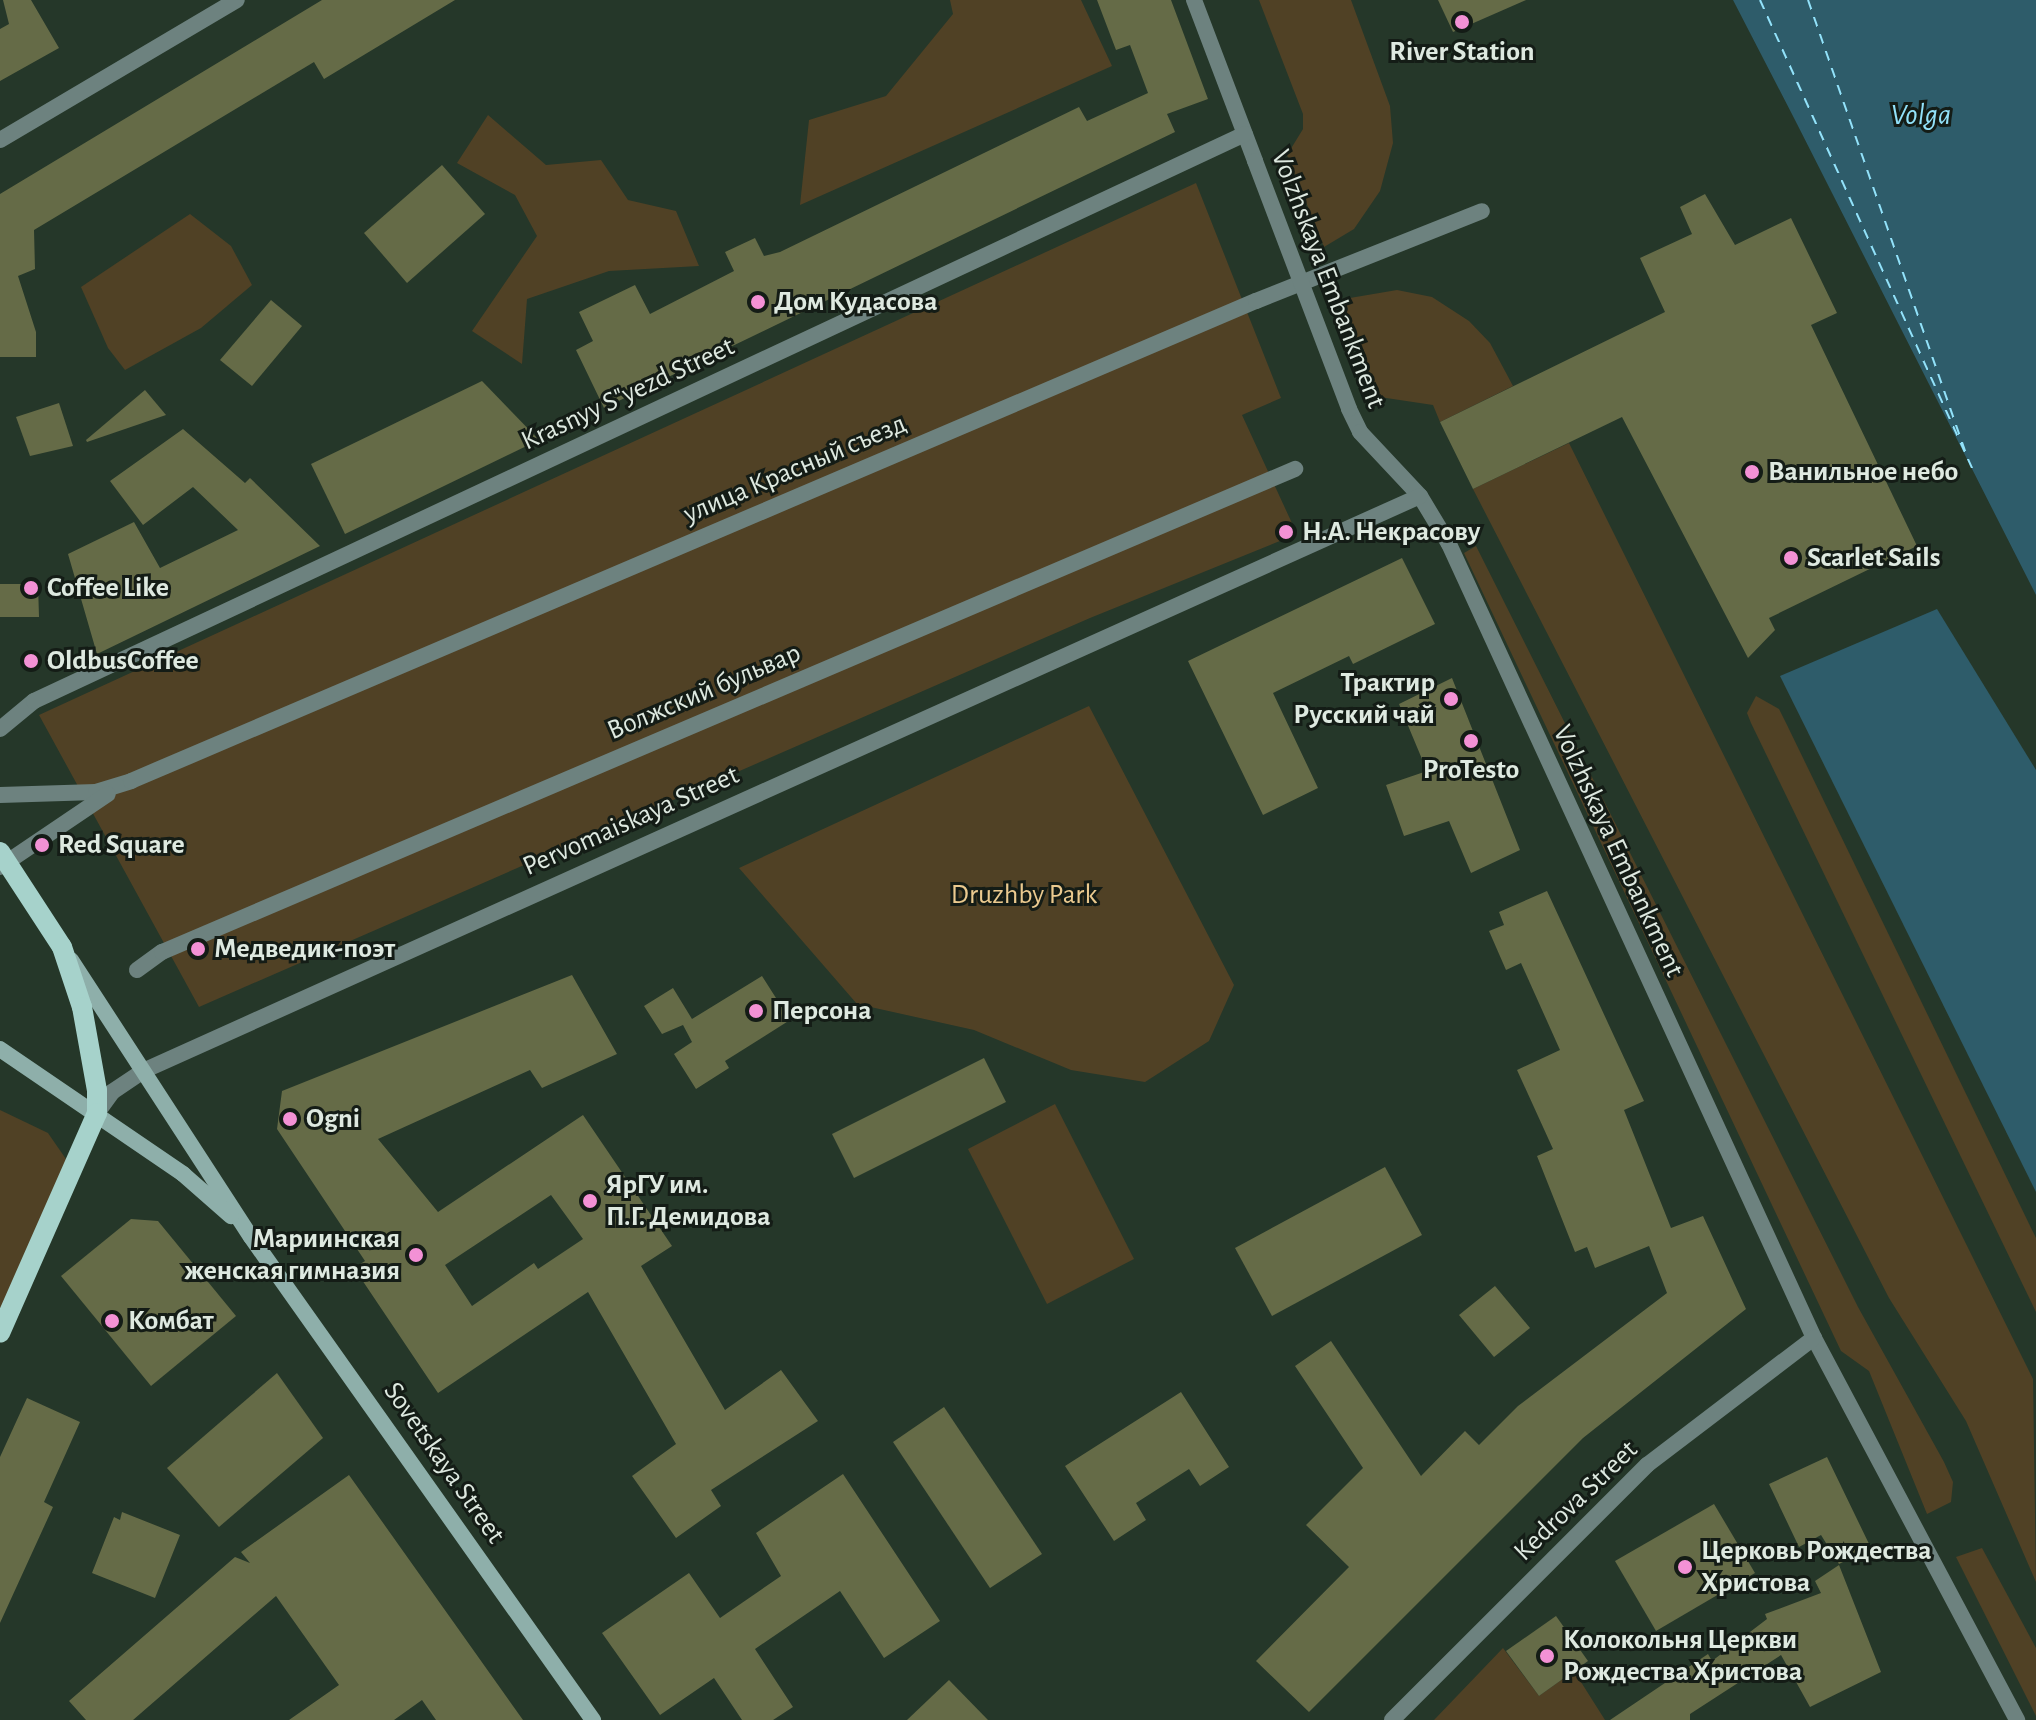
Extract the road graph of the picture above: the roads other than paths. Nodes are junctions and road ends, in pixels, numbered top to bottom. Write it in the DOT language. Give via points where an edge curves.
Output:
graph roads {
  1 [pos="237,0"];
  2 [pos="1194,0"];
  3 [pos="1245,134"];
  4 [pos="0,140"];
  5 [pos="1482,211"];
  6 [pos="1295,469"];
  7 [pos="1420,496"];
  8 [pos="0,729"];
  9 [pos="131,781"];
  10 [pos="0,795"];
  11 [pos="3,861"];
  12 [pos="62,947"];
  13 [pos="137,970"];
  14 [pos="0,1049"];
  15 [pos="143,1071"];
  16 [pos="97,1113"];
  17 [pos="251,1237"];
  18 [pos="0,1333"];
  19 [pos="1814,1338"];
  20 [pos="593,1720"];
  21 [pos="1392,1720"];
  22 [pos="2017,1720"];
  1 -- 4 [label="street"];
  2 -- 3 [label="street, Volzhskaya Embankment"];
  3 -- 7 [label="street, Volzhskaya Embankment, bridge" via="1360,432"];
  3 -- 8 [label="street, Krasnyy S\"yezd Street" via="34,701"];
  5 -- 9 [label="street, улица Красный съезд" via="1256,301"];
  6 -- 13 [label="street, Волжский бульвар" via="162,952"];
  7 -- 15 [label="street, Pervomaiskaya Street"];
  7 -- 19 [label="street, Volzhskaya Embankment" via="1449,544"];
  9 -- 10 [label="street" via="96,792"];
  9 -- 11 [label="street"];
  11 -- 12 [label="main road"];
  12 -- 15 [label="street, Sovetskaya Street"];
  12 -- 16 [label="main road" via="95,1066"];
  14 -- 16 [label="street, Sovetskaya Street"];
  15 -- 16 [label="street, Pervomaiskaya Street" via="112,1092"];
  15 -- 17 [label="street, Sovetskaya Street"];
  16 -- 17 [label="street, Sovetskaya Street" via="183,1174"];
  16 -- 18 [label="main road, Pervomaiskaya Street"];
  17 -- 20 [label="street, Sovetskaya Street"];
  19 -- 21 [label="street, Kedrova Street" via="1647,1465"];
  19 -- 22 [label="street, Volzhskaya Embankment"];
}
